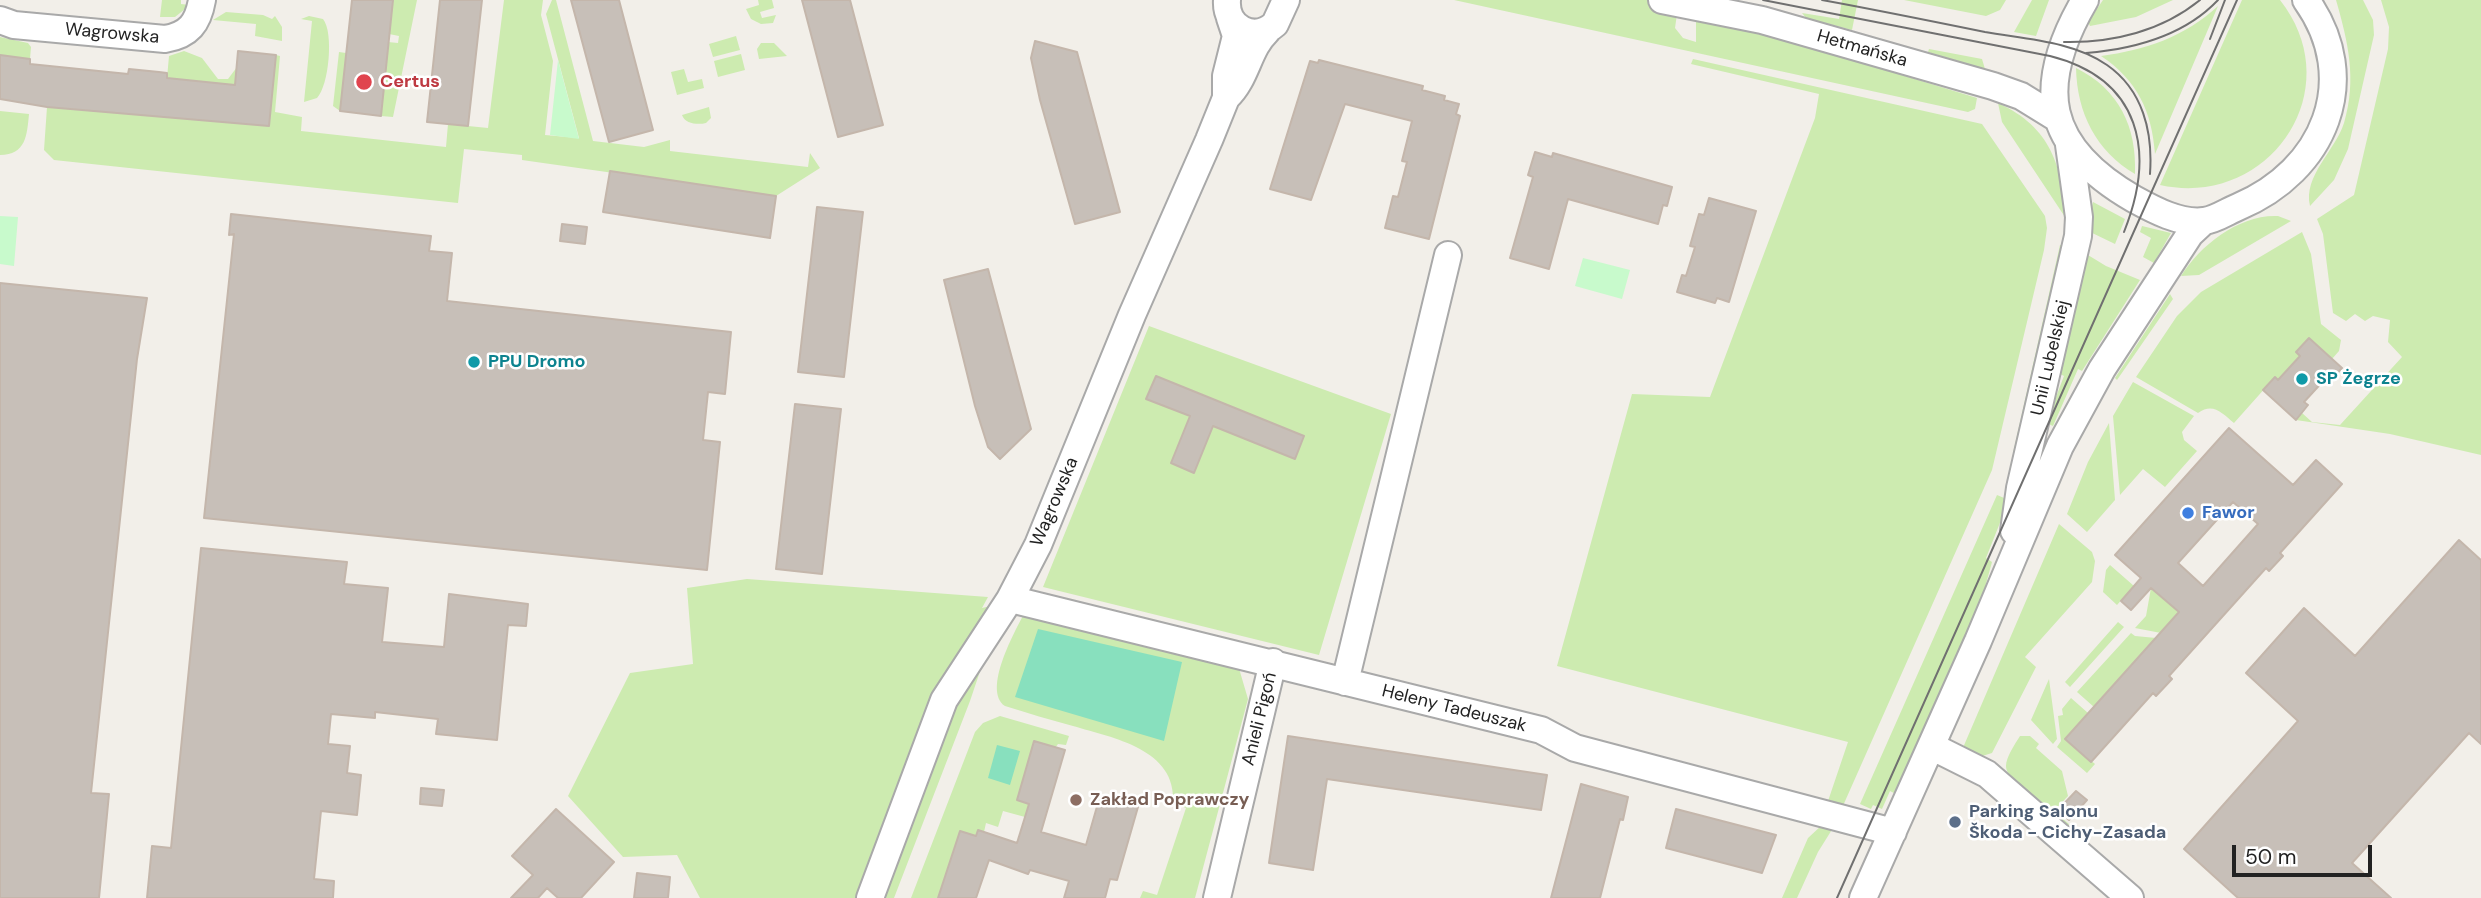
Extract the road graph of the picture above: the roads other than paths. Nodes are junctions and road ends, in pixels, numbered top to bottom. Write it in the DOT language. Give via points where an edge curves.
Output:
graph roads {
  1 [pos="202,0"];
  2 [pos="1286,0"];
  3 [pos="1662,0"];
  4 [pos="2085,0"];
  5 [pos="2306,0"];
  6 [pos="1223,6"];
  7 [pos="2323,13"];
  8 [pos="0,20"];
  9 [pos="1267,31"];
  10 [pos="1226,98"];
  11 [pos="2055,117"];
  12 [pos="2069,145"];
  13 [pos="2204,221"];
  14 [pos="1448,255"];
  15 [pos="2007,570"];
  16 [pos="1010,599"];
  17 [pos="1273,663"];
  18 [pos="1345,682"];
  19 [pos="1931,746"];
  20 [pos="1893,832"];
  21 [pos="870,898"];
  22 [pos="1217,898"];
  23 [pos="1863,898"];
  24 [pos="2130,898"];
  1 -- 8 [label="street, Wagrowska" via="199,20 188,31 165,39"];
  2 -- 9 [label="street, Wagrowska" via="1281,18"];
  3 -- 11 [label="street, Hetmańska" via="1762,20 1993,86 2021,96"];
  4 -- 11 [label="street" via="2061,53"];
  5 -- 7 [label="street"];
  6 -- 9 [label="street" via="1247,32"];
  6 -- 10 [label="street, Wagrowska" via="1236,36 1226,76"];
  7 -- 13 [label="street" via="2333,86 2317,142 2278,185 2256,200"];
  9 -- 10 [label="street, Wagrowska" via="1241,81"];
  10 -- 16 [label="street, Wagrowska" via="1038,545"];
  11 -- 12 [label="street"];
  12 -- 13 [label="street" via="2112,185 2139,202 2168,216"];
  12 -- 15 [label="street, Unii Lubelskiej" via="2078,236 2020,488"];
  13 -- 15 [label="street, Unii Lubelskiej" via="2190,234 2102,369 2060,446"];
  14 -- 18 [label="street"];
  15 -- 19 [label="street, Unii Lubelskiej"];
  16 -- 17 [label="street, Heleny Tadeuszak"];
  16 -- 21 [label="street, Wagrowska" via="944,701"];
  17 -- 18 [label="street, Heleny Tadeuszak"];
  17 -- 22 [label="street, Anieli Pigoń"];
  18 -- 20 [label="street, Heleny Tadeuszak" via="1541,730 1575,748"];
  19 -- 20 [label="street, Unii Lubelskiej"];
  19 -- 24 [label="street" via="1987,774"];
  20 -- 23 [label="street, Unii Lubelskiej"];
}
